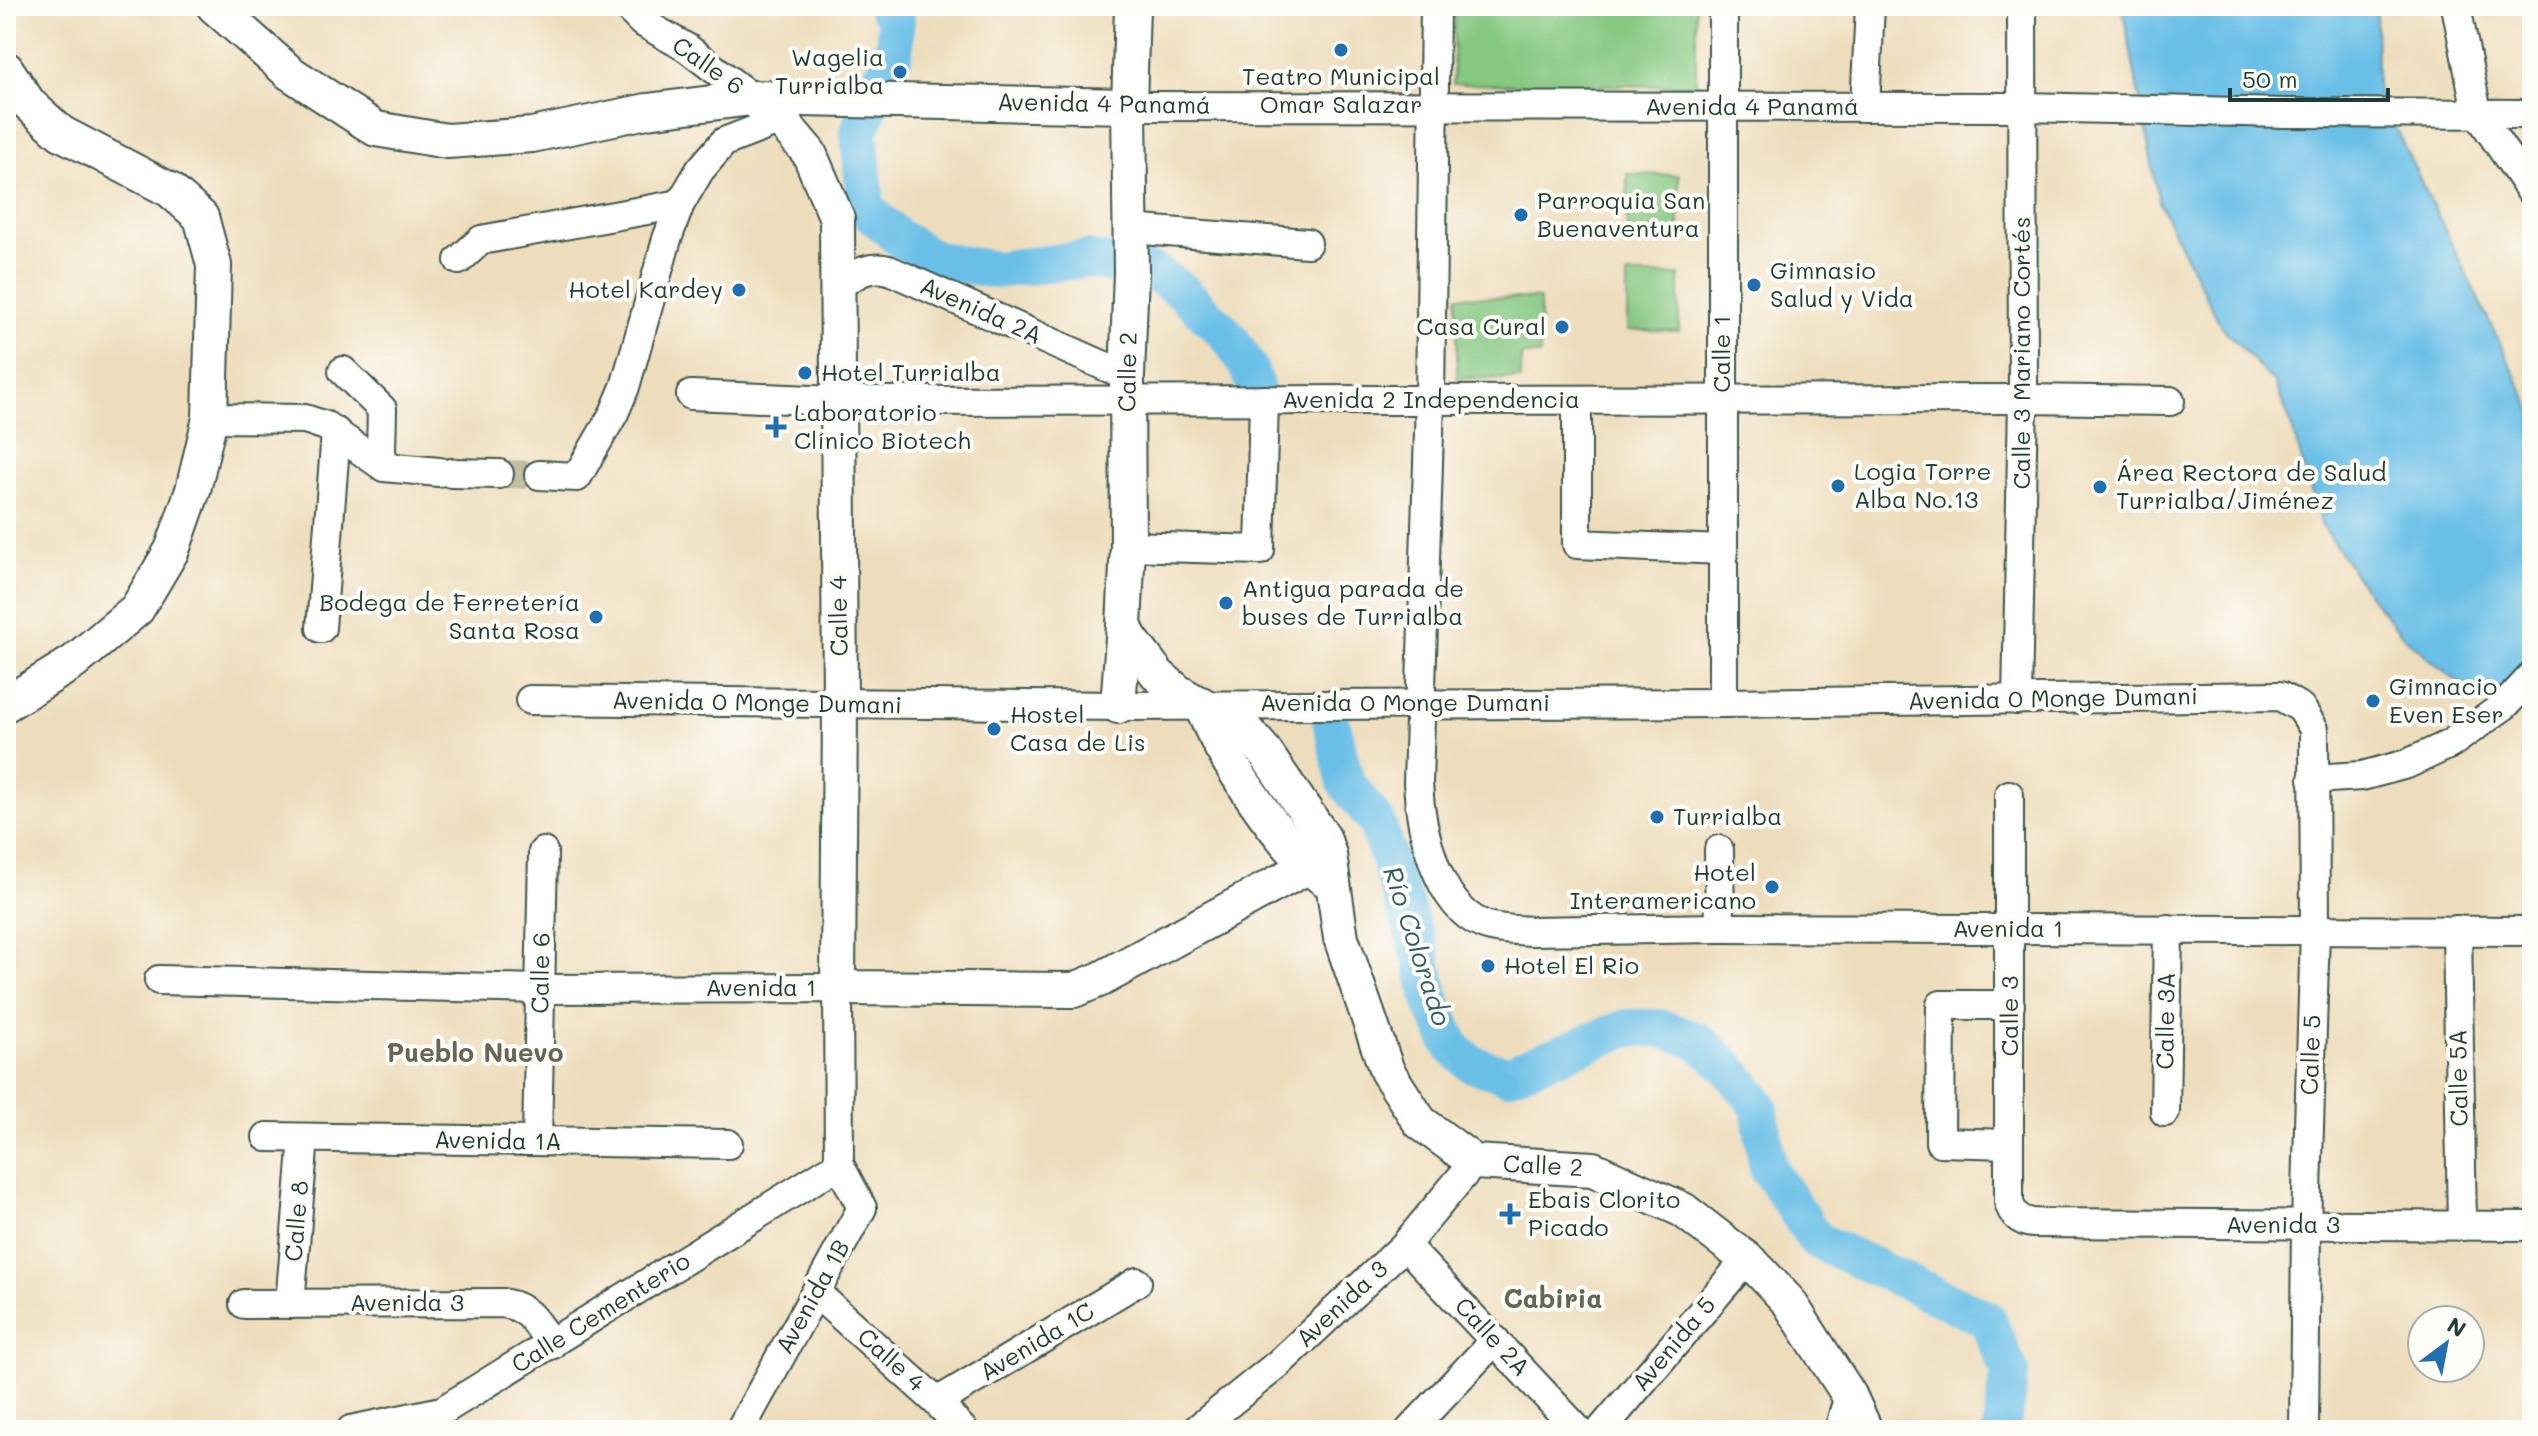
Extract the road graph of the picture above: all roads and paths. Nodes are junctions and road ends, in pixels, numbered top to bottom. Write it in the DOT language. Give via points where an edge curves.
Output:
graph roads {
  1 [pos="214,6"];
  2 [pos="626,6"];
  3 [pos="1132,6"];
  4 [pos="1435,6"];
  5 [pos="1723,6"];
  6 [pos="1870,6"];
  7 [pos="2022,6"];
  8 [pos="2456,6"];
  9 [pos="6,69"];
  10 [pos="752,98"];
  11 [pos="1129,106"];
  12 [pos="1434,106"];
  13 [pos="1722,107"];
  14 [pos="1865,107"];
  15 [pos="2022,107"];
  16 [pos="2477,112"];
  17 [pos="2532,114"];
  18 [pos="781,120"];
  19 [pos="2532,193"];
  20 [pos="680,204"];
  21 [pos="1130,233"];
  22 [pos="1307,243"];
  23 [pos="459,260"];
  24 [pos="836,287"];
  25 [pos="343,371"];
  26 [pos="1127,388"];
  27 [pos="691,395"];
  28 [pos="2023,399"];
  29 [pos="1264,400"];
  30 [pos="1430,400"];
  31 [pos="1577,400"];
  32 [pos="1722,400"];
  33 [pos="836,401"];
  34 [pos="2170,401"];
  35 [pos="210,418"];
  36 [pos="336,432"];
  37 [pos="384,467"];
  38 [pos="499,474"];
  39 [pos="539,475"];
  40 [pos="1128,546"];
  41 [pos="1723,550"];
  42 [pos="1124,625"];
  43 [pos="321,628"];
  44 [pos="2528,679"];
  45 [pos="2280,696"];
  46 [pos="530,700"];
  47 [pos="2017,700"];
  48 [pos="1422,703"];
  49 [pos="1723,703"];
  50 [pos="6,704"];
  51 [pos="1201,704"];
  52 [pos="1280,704"];
  53 [pos="840,705"];
  54 [pos="1118,706"];
  55 [pos="1234,723"];
  56 [pos="2313,779"];
  57 [pos="2009,795"];
  58 [pos="1719,850"];
  59 [pos="543,852"];
  60 [pos="1323,869"];
  61 [pos="1720,928"];
  62 [pos="2010,929"];
  63 [pos="2168,929"];
  64 [pos="2315,930"];
  65 [pos="2457,930"];
  66 [pos="2532,931"];
  67 [pos="159,980"];
  68 [pos="838,988"];
  69 [pos="541,989"];
  70 [pos="2010,1005"];
  71 [pos="2165,1112"];
  72 [pos="267,1137"];
  73 [pos="304,1138"];
  74 [pos="537,1141"];
  75 [pos="728,1144"];
  76 [pos="2009,1144"];
  77 [pos="1474,1162"];
  78 [pos="839,1164"];
  79 [pos="2033,1223"];
  80 [pos="2306,1225"];
  81 [pos="2462,1226"];
  82 [pos="2532,1226"];
  83 [pos="1405,1245"];
  84 [pos="1747,1259"];
  85 [pos="1137,1282"];
  86 [pos="816,1293"];
  87 [pos="244,1304"];
  88 [pos="290,1304"];
  89 [pos="1495,1340"];
  90 [pos="551,1345"];
  91 [pos="1849,1395"];
  92 [pos="937,1402"];
  93 [pos="351,1430"];
  94 [pos="740,1430"];
  95 [pos="963,1430"];
  96 [pos="1196,1430"];
  97 [pos="1410,1430"];
  98 [pos="1578,1430"];
  99 [pos="1601,1430"];
  100 [pos="1839,1430"];
  101 [pos="1865,1430"];
  102 [pos="2304,1430"];
  1 -- 10 [label="main road, Avenida 4 Panamá" via="290,73 376,129 390,132 447,141 532,135 647,111"];
  2 -- 10 [label="street, Calle 6"];
  3 -- 11 [label="main road, Calle 2"];
  4 -- 12 [label="street"];
  5 -- 13 [label="street, Calle 1"];
  6 -- 14 [label="street"];
  7 -- 15 [label="street, Calle 3 Mariano Cortés"];
  8 -- 16 [label="street"];
  9 -- 35 [label="main road" via="29,104 61,133 170,190 201,217 214,265"];
  10 -- 11 [label="main road, Avenida 4 Panamá"];
  10 -- 18 [label="main road, Calle 4"];
  11 -- 12 [label="street, Avenida 4 Panamá"];
  11 -- 21 [label="main road, Calle 2"];
  12 -- 13 [label="street, Avenida 4 Panamá"];
  12 -- 30 [label="street"];
  13 -- 14 [label="street, Avenida 4 Panamá"];
  13 -- 32 [label="street, Calle 1"];
  14 -- 15 [label="street, Avenida 4 Panamá"];
  15 -- 16 [label="street, Avenida 4 Panamá"];
  15 -- 28 [label="street, Calle 3 Mariano Cortés"];
  16 -- 17 [label="street, Avenida 4 Panamá"];
  16 -- 19 [label="street"];
  18 -- 20 [label="street" via="724,142"];
  18 -- 24 [label="main road, Calle 4" via="809,153 837,218"];
  20 -- 23 [label="street" via="481,240"];
  20 -- 39 [label="street" via="614,413 577,477"];
  21 -- 22 [label="street"];
  21 -- 26 [label="main road, Calle 2"];
  24 -- 26 [label="street, Avenida 2A" via="867,268 889,270"];
  24 -- 33 [label="main road, Calle 4"];
  25 -- 37 [label="street" via="382,409"];
  26 -- 29 [label="street, Avenida 2 Independencia"];
  26 -- 33 [label="street, Avenida 2 Independencia"];
  26 -- 40 [label="main road, Calle 2"];
  27 -- 33 [label="street, Avenida 2 Independencia"];
  28 -- 32 [label="street, Avenida 2 Independencia"];
  28 -- 34 [label="street, Avenida 2 Independencia"];
  28 -- 47 [label="street, Calle 3 Mariano Cortés"];
  29 -- 30 [label="street, Avenida 2 Independencia"];
  29 -- 40 [label="street" via="1260,550"];
  30 -- 31 [label="street, Avenida 2 Independencia"];
  30 -- 48 [label="street"];
  31 -- 32 [label="street, Avenida 2 Independencia"];
  31 -- 41 [label="street" via="1577,544"];
  32 -- 41 [label="street, Calle 1"];
  33 -- 53 [label="main road, Calle 4"];
  35 -- 36 [label="street" via="305,419"];
  35 -- 50 [label="main road" via="172,550 137,609 74,662"];
  36 -- 37 [label="street"];
  36 -- 43 [label="street"];
  37 -- 38 [label="street"];
  40 -- 42 [label="main road, Calle 2"];
  41 -- 49 [label="street, Calle 1"];
  42 -- 51 [label="main road, Calle 2" via="1158,675"];
  42 -- 54 [label="main road"];
  44 -- 56 [label="street" via="2505,705 2435,751 2362,776"];
  45 -- 47 [label="street, Avenida 0 Monge Dumani"];
  45 -- 56 [label="street, Calle 5" via="2301,708 2314,729"];
  46 -- 53 [label="street, Avenida 0 Monge Dumani"];
  47 -- 49 [label="street, Avenida 0 Monge Dumani"];
  48 -- 49 [label="street, Avenida 0 Monge Dumani"];
  48 -- 52 [label="street, Avenida 0 Monge Dumani"];
  48 -- 61 [label="street, Avenida 1" via="1418,783 1423,827 1456,905 1484,925 1531,931"];
  51 -- 52 [label="street, Avenida 0 Monge Dumani"];
  51 -- 54 [label="street, Avenida 0 Monge Dumani"];
  51 -- 55 [label="main road, Calle 2"];
  51 -- 60 [label="main road, Calle 2" via="1238,774"];
  52 -- 55 [label="street"];
  53 -- 54 [label="street, Avenida 0 Monge Dumani"];
  53 -- 68 [label="main road, Calle 4"];
  55 -- 60 [label="main road, Calle 2" via="1264,751 1323,837"];
  56 -- 64 [label="street, Calle 5"];
  57 -- 62 [label="street, Calle 3"];
  58 -- 61 [label="street"];
  59 -- 69 [label="street, Calle 6"];
  60 -- 68 [label="main road, Avenida 1" via="1074,990"];
  60 -- 77 [label="main road, Calle 2" via="1387,1071 1420,1122"];
  61 -- 62 [label="street, Avenida 1"];
  62 -- 63 [label="street, Avenida 1"];
  62 -- 70 [label="street, Calle 3"];
  63 -- 64 [label="street, Avenida 1"];
  63 -- 71 [label="street, Calle 3A"];
  64 -- 65 [label="street, Avenida 1"];
  64 -- 80 [label="street, Calle 5"];
  65 -- 66 [label="street, Avenida 1"];
  65 -- 81 [label="street, Calle 5A"];
  67 -- 69 [label="street, Avenida 1"];
  68 -- 69 [label="street, Avenida 1"];
  68 -- 78 [label="street, Calle 4"];
  69 -- 74 [label="street, Calle 6"];
  70 -- 76 [label="street, Calle 3"];
  70 -- 76 [label="street" via="1941,1005 1940,1142"];
  72 -- 73 [label="street, Avenida 1A"];
  73 -- 74 [label="street, Avenida 1A"];
  73 -- 88 [label="street, Calle 8"];
  74 -- 75 [label="street, Avenida 1A"];
  76 -- 79 [label="street, Calle 3" via="2011,1210"];
  77 -- 83 [label="street, Avenida 3"];
  77 -- 84 [label="main road, Calle 2" via="1593,1169 1683,1210"];
  78 -- 86 [label="street, Avenida 1B" via="862,1208"];
  78 -- 90 [label="street, Calle Cementerio"];
  79 -- 80 [label="street, Avenida 3"];
  80 -- 81 [label="street, Avenida 3"];
  80 -- 102 [label="street, Calle 5"];
  81 -- 82 [label="street, Avenida 3"];
  83 -- 89 [label="street, Calle 2A"];
  83 -- 96 [label="street, Avenida 3" via="1278,1364"];
  84 -- 91 [label="main road, Calle 2" via="1789,1302"];
  84 -- 99 [label="street, Avenida 5"];
  85 -- 92 [label="street, Avenida 1C"];
  86 -- 92 [label="street, Calle 4"];
  86 -- 94 [label="street, Avenida 1B"];
  87 -- 88 [label="street, Avenida 3"];
  88 -- 90 [label="street, Avenida 3" via="503,1303 521,1306"];
  89 -- 97 [label="street"];
  89 -- 98 [label="street, Calle 2A"];
  90 -- 93 [label="street, Calle Cementerio" via="442,1411"];
  91 -- 100 [label="street"];
  91 -- 101 [label="main road, Calle 2"];
  92 -- 95 [label="street, Calle 4"];
}
